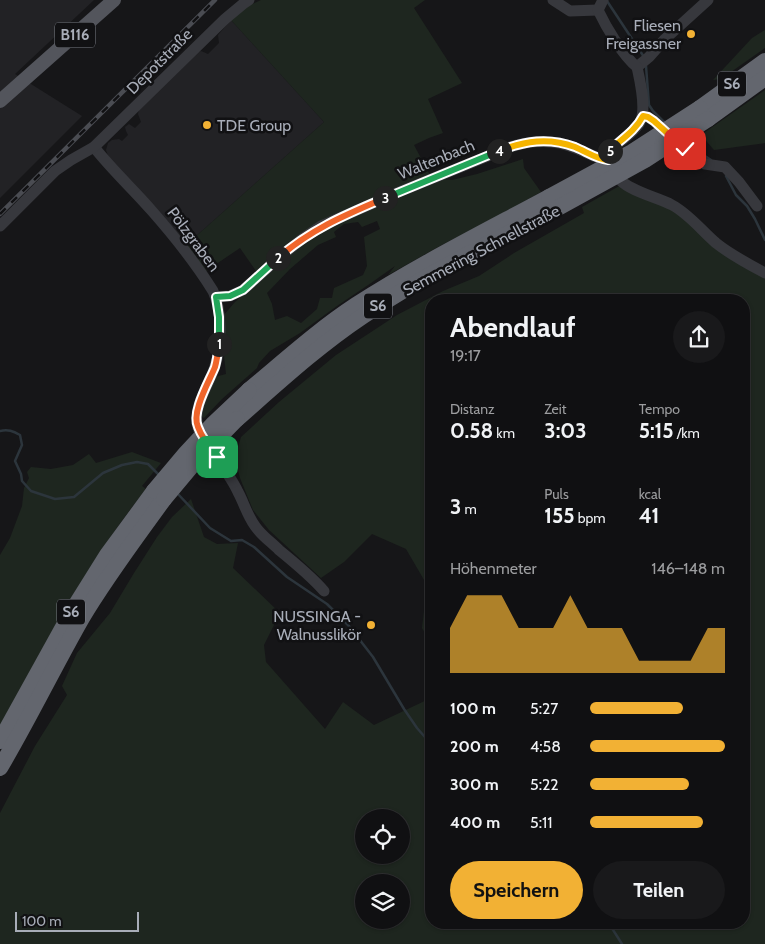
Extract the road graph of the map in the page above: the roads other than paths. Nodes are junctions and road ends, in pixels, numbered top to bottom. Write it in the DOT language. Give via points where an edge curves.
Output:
graph roads {
  1 [pos="114,0"];
  2 [pos="250,0"];
  3 [pos="553,0"];
  4 [pos="708,0"];
  5 [pos="600,5"];
  6 [pos="765,61"];
  7 [pos="638,67"];
  8 [pos="765,78"];
  9 [pos="0,101"];
  10 [pos="704,114"];
  11 [pos="643,116"];
  12 [pos="94,147"];
  13 [pos="608,160"];
  14 [pos="553,203"];
  15 [pos="757,206"];
  16 [pos="0,226"];
  17 [pos="765,273"];
  18 [pos="216,297"];
  19 [pos="159,495"];
  20 [pos="324,591"];
  21 [pos="0,741"];
  22 [pos="0,768"];
  1 -- 9 [label="main road, B116"];
  2 -- 12 [label="street, Depotstraße" via="225,19"];
  3 -- 5 [label="street" via="570,11"];
  4 -- 7 [label="street"];
  5 -- 7 [label="street" via="604,22 630,62"];
  6 -- 10 [label="highway, Semmering Schnellstraße / S6"];
  7 -- 11 [label="street"];
  8 -- 10 [label="highway, Semmering Schnellstraße / S6"];
  10 -- 14 [label="highway, Semmering Schnellstraße / S6, bridge" via="645,160"];
  11 -- 13 [label="street" via="640,123 611,149"];
  11 -- 15 [label="street" via="654,121 705,164 724,167"];
  12 -- 16 [label="street, Depotstraße" via="55,171"];
  12 -- 18 [label="street, Pölzgraben" via="170,232"];
  13 -- 17 [label="street" via="620,180 684,212 714,242"];
  13 -- 18 [label="street, Waltenbach" via="575,147 546,141 510,147 321,226 243,290 230,296"];
  14 -- 19 [label="highway, Semmering Schnellstraße / S6, bridge" via="363,316 308,357 237,418"];
  14 -- 19 [label="highway, Semmering Schnellstraße / S6, bridge" via="420,266 355,306 300,347 214,423 186,453"];
  18 -- 20 [label="street, Pölzgraben" via="220,336 218,355 200,402 197,427 238,490 255,526"];
  19 -- 21 [label="highway, Semmering Schnellstraße / S6" via="107,555"];
  19 -- 22 [label="highway, Semmering Schnellstraße / S6" via="83,618"];
}
